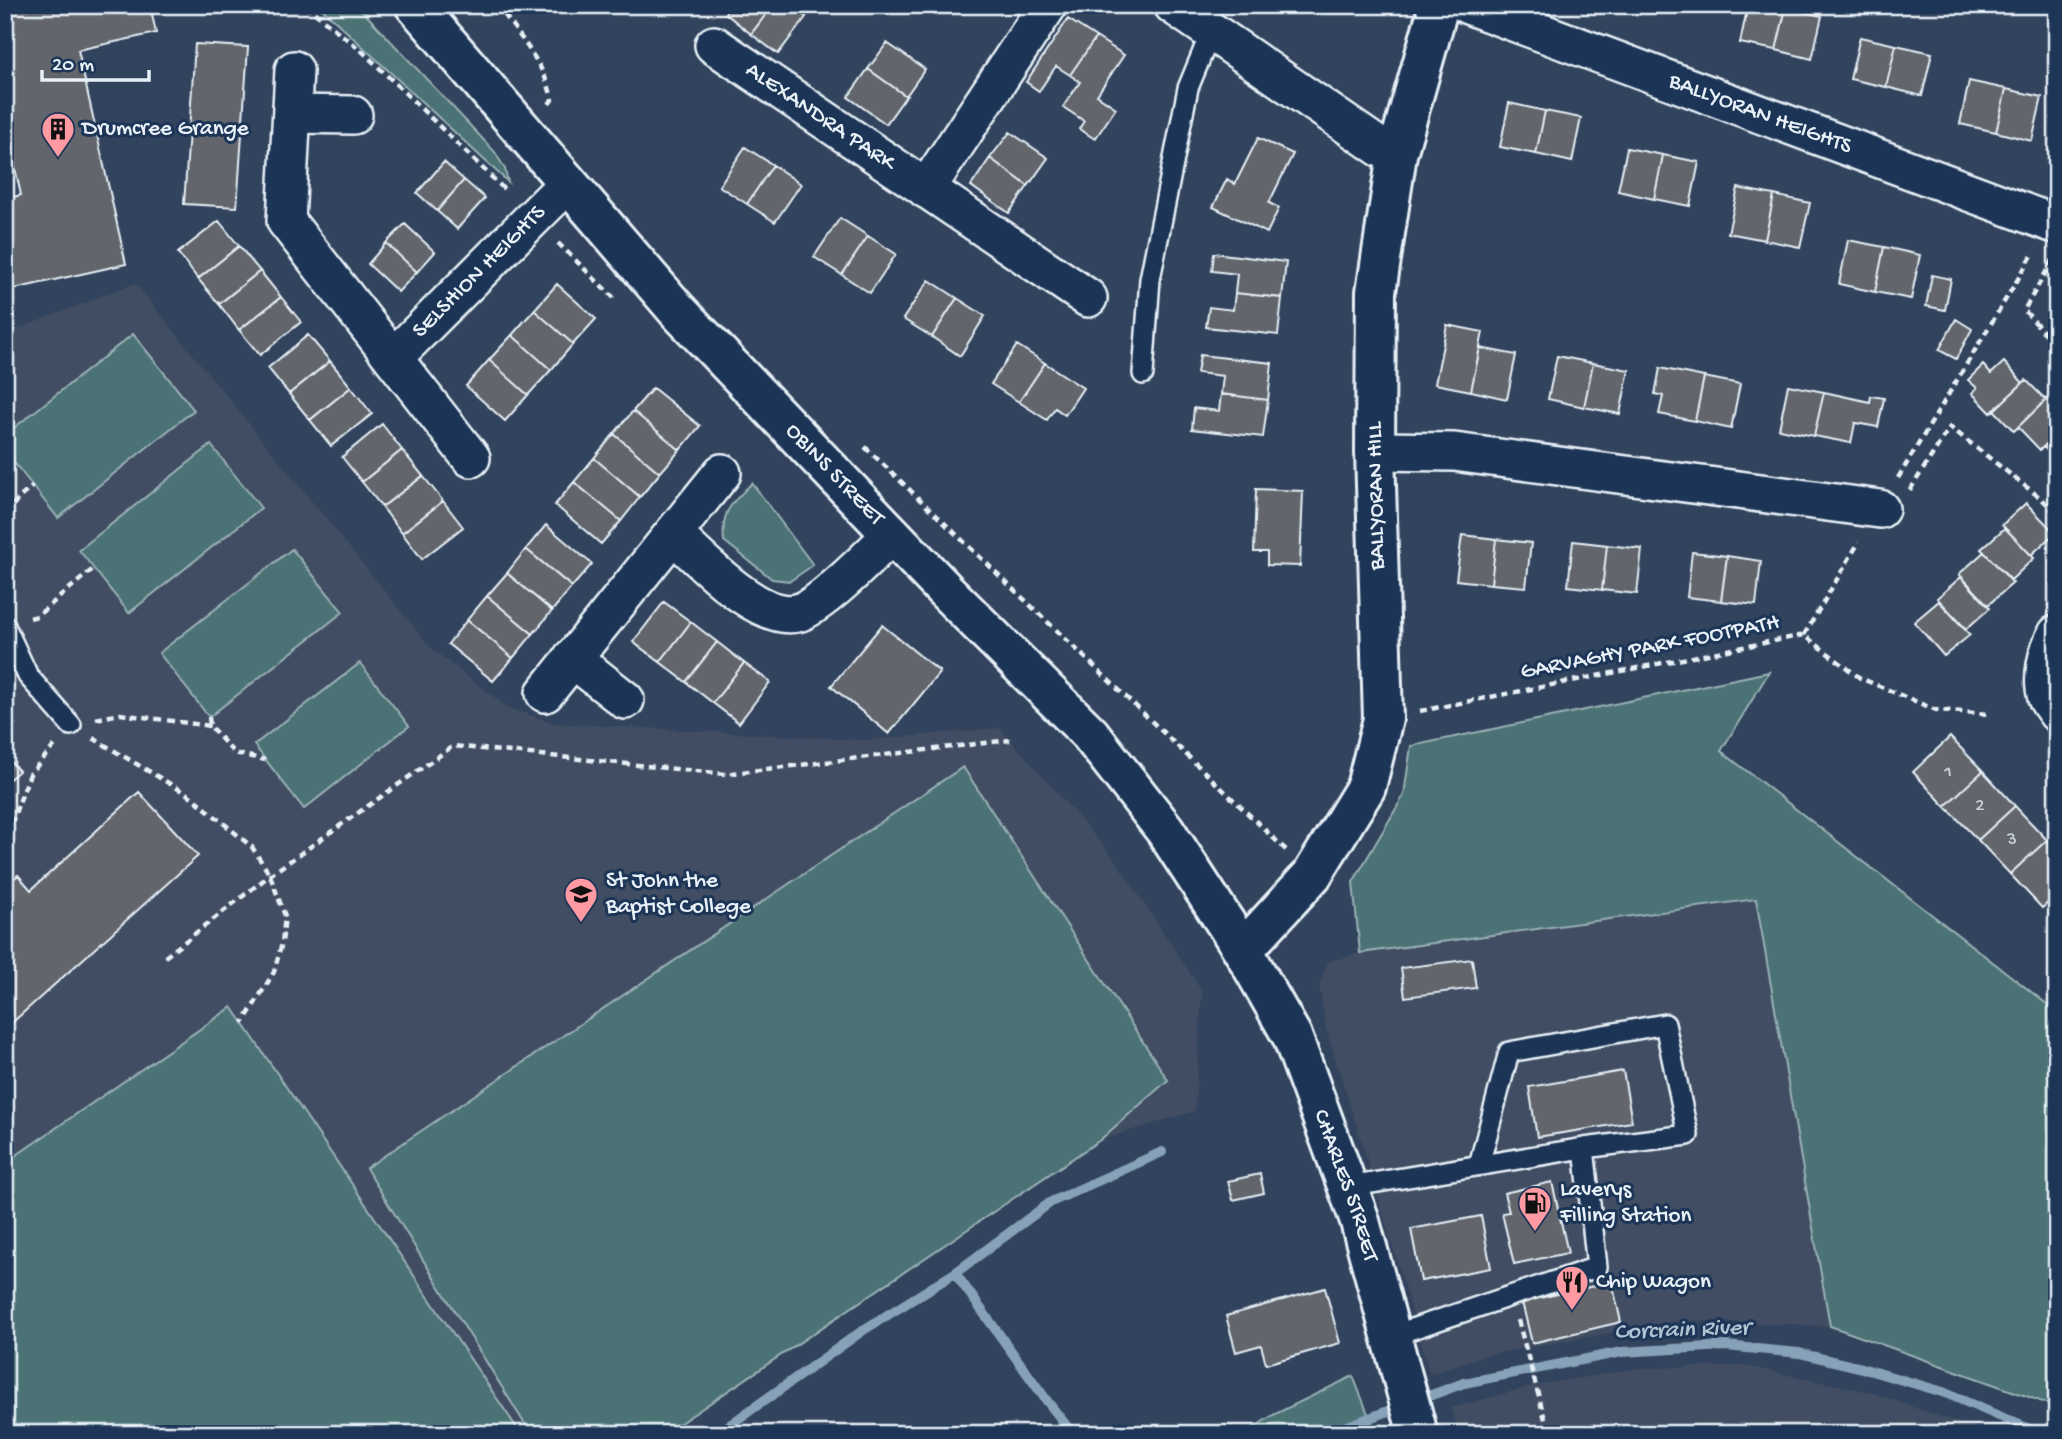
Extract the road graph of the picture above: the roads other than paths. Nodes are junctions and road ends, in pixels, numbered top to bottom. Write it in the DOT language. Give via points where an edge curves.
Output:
graph roads {
  1 [pos="415,5"];
  2 [pos="1048,5"];
  3 [pos="1173,5"];
  4 [pos="1439,5"];
  5 [pos="1468,5"];
  6 [pos="1211,32"];
  7 [pos="714,46"];
  8 [pos="294,70"];
  9 [pos="293,114"];
  10 [pos="353,115"];
  11 [pos="1397,154"];
  12 [pos="567,184"];
  13 [pos="926,190"];
  14 [pos="2054,238"];
  15 [pos="1088,298"];
  16 [pos="393,358"];
  17 [pos="1143,374"];
  18 [pos="1375,451"];
  19 [pos="471,458"];
  20 [pos="722,473"];
  21 [pos="1891,505"];
  22 [pos="892,534"];
  23 [pos="674,535"];
  24 [pos="5,626"];
  25 [pos="2057,634"];
  26 [pos="572,658"];
  27 [pos="545,693"];
  28 [pos="625,700"];
  29 [pos="2057,713"];
  30 [pos="71,725"];
  31 [pos="1243,950"];
  32 [pos="1584,1148"];
  33 [pos="1479,1165"];
  34 [pos="1348,1187"];
  35 [pos="1394,1348"];
  36 [pos="1418,1434"];
  1 -- 12 [label="main road, OBINS STREET"];
  2 -- 13 [label="street"];
  3 -- 6 [label="street"];
  4 -- 11 [label="main road, BALLYORAN HILL"];
  5 -- 14 [label="street, BALLYORAN HEIGHTS"];
  6 -- 11 [label="street" via="1381,148"];
  6 -- 17 [label="lane" via="1188,88 1150,279"];
  7 -- 13 [label="street, ALEXANDRA PARK"];
  8 -- 9 [label="street, SELSHION HEIGHTS"];
  9 -- 10 [label="street"];
  9 -- 16 [label="street, SELSHION HEIGHTS" via="286,221"];
  11 -- 18 [label="main road, BALLYORAN HILL" via="1376,292"];
  12 -- 16 [label="street, SELSHION HEIGHTS"];
  12 -- 22 [label="main road, OBINS STREET" via="677,310"];
  13 -- 15 [label="street, ALEXANDRA PARK"];
  16 -- 19 [label="street, SELSHION HEIGHTS"];
  18 -- 21 [label="street" via="1454,452"];
  18 -- 31 [label="main road, BALLYORAN HILL" via="1383,719 1366,787 1312,875"];
  20 -- 23 [label="street"];
  22 -- 23 [label="street" via="818,601 797,612 768,610 746,598"];
  22 -- 31 [label="main road, OBINS STREET" via="1090,734 1165,830"];
  23 -- 26 [label="street"];
  24 -- 30 [label="lane" via="28,676"];
  25 -- 29 [label="street" via="2046,667 2047,699"];
  26 -- 27 [label="street"];
  26 -- 28 [label="street"];
  31 -- 34 [label="main road, CHARLES STREET" via="1292,1036"];
  32 -- 33 [label="lane"];
  32 -- 33 [label="lane" via="1688,1135 1665,1024 1508,1052"];
  32 -- 35 [label="lane" via="1597,1268"];
  33 -- 34 [label="lane"];
  34 -- 35 [label="main road, CHARLES STREET"];
  35 -- 36 [label="main road, CHARLES STREET"];
}
